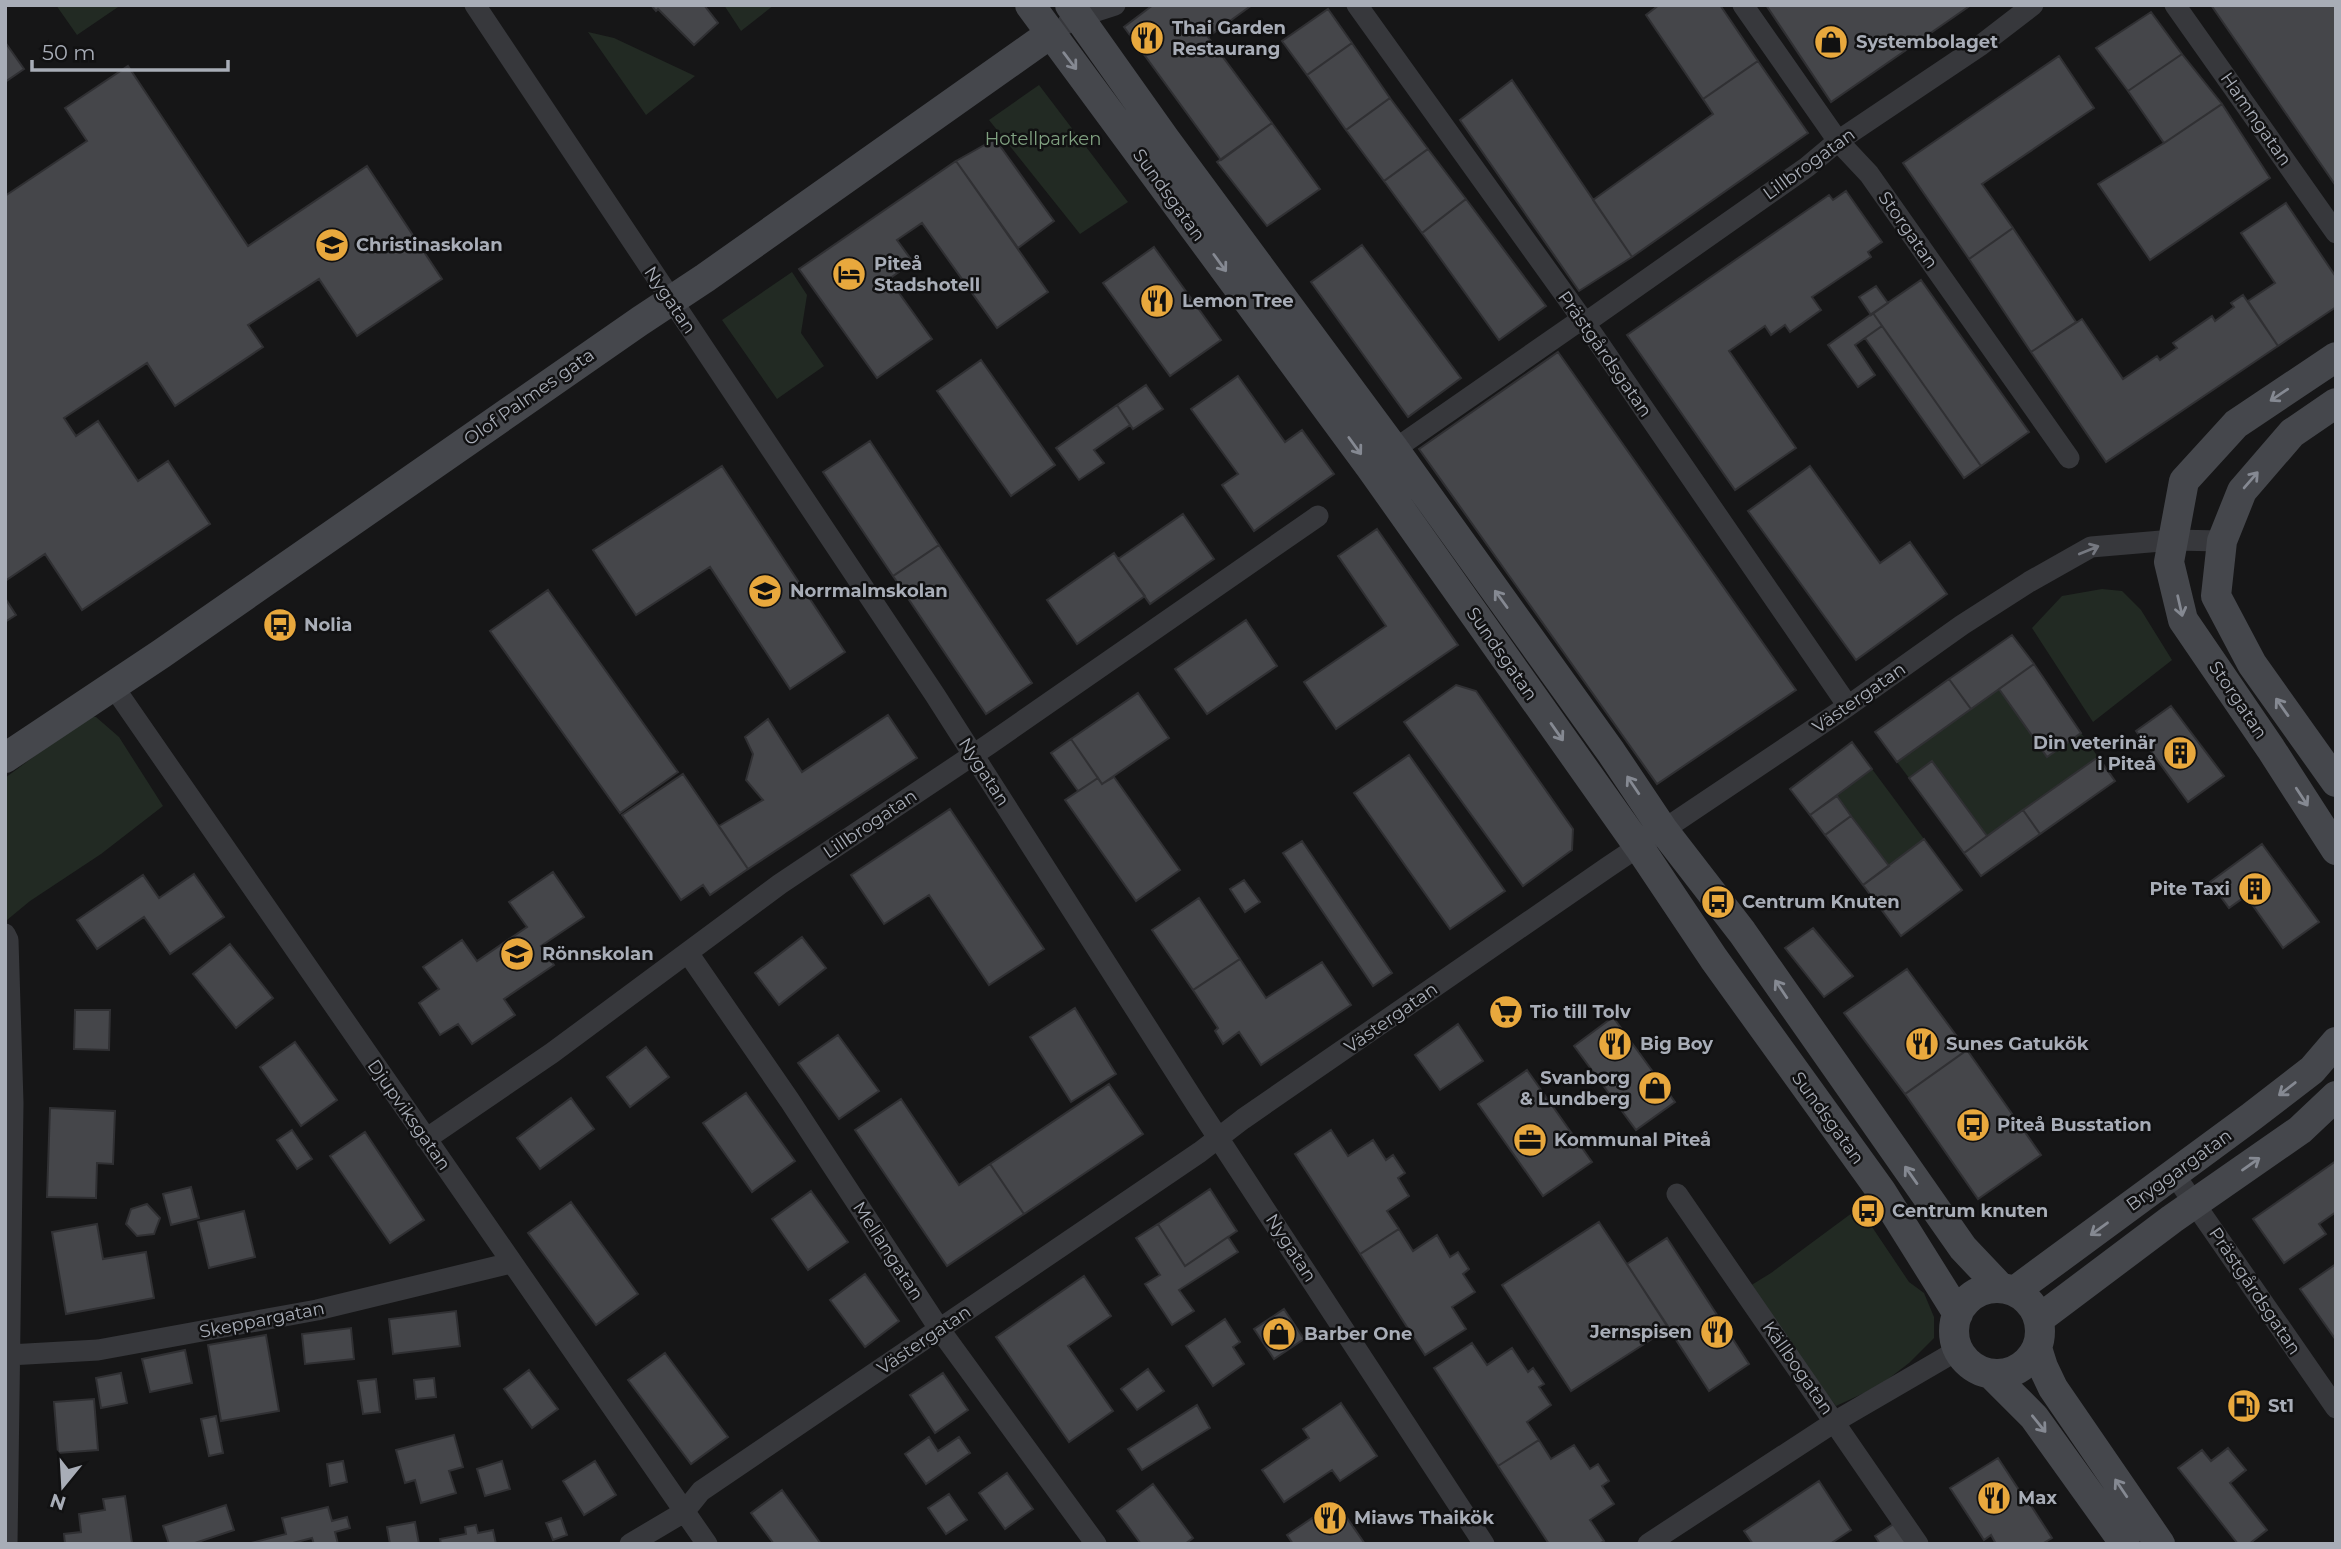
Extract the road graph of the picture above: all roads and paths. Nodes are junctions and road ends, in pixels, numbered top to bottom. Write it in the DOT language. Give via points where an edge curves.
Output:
graph roads {
  1 [pos="475,5"];
  2 [pos="1030,5"];
  3 [pos="1115,5"];
  4 [pos="1357,5"];
  5 [pos="1743,5"];
  6 [pos="2034,5"];
  7 [pos="2175,5"];
  8 [pos="1078,9"];
  9 [pos="1050,34"];
  10 [pos="1838,141"];
  11 [pos="2336,233"];
  12 [pos="671,301"];
  13 [pos="1583,321"];
  14 [pos="2336,357"];
  15 [pos="2336,403"];
  16 [pos="1405,442"];
  17 [pos="2069,458"];
  18 [pos="1318,516"];
  19 [pos="2173,540"];
  20 [pos="2222,541"];
  21 [pos="113,686"];
  22 [pos="1848,705"];
  23 [pos="973,755"];
  24 [pos="5,758"];
  25 [pos="2336,782"];
  26 [pos="1664,831"];
  27 [pos="1639,847"];
  28 [pos="2336,850"];
  29 [pos="5,934"];
  30 [pos="688,953"];
  31 [pos="2336,1042"];
  32 [pos="2336,1096"];
  33 [pos="426,1139"];
  34 [pos="1219,1139"];
  35 [pos="2174,1174"];
  36 [pos="1677,1194"];
  37 [pos="2195,1203"];
  38 [pos="511,1263"];
  39 [pos="2007,1288"];
  40 [pos="1958,1314"];
  41 [pos="940,1330"];
  42 [pos="2038,1334"];
  43 [pos="1958,1350"];
  44 [pos="9,1355"];
  45 [pos="1992,1375"];
  46 [pos="2336,1408"];
  47 [pos="1836,1421"];
  48 [pos="684,1512"];
  49 [pos="7,1544"];
  50 [pos="630,1544"];
  51 [pos="707,1544"];
  52 [pos="1096,1544"];
  53 [pos="1484,1544"];
  54 [pos="1648,1544"];
  55 [pos="1919,1544"];
  56 [pos="2126,1544"];
  57 [pos="2161,1544"];
  1 -- 12 [label="street, Nygatan"];
  2 -- 9 [label="main road, Sundsgatan"];
  3 -- 8 [label="street"];
  4 -- 13 [label="street, Prästgårdsgatan"];
  5 -- 10 [label="street, Storgatan"];
  6 -- 10 [label="street, Lillbrogatan"];
  7 -- 11 [label="street, Hamngatan"];
  8 -- 9 [label="street"];
  26 -- 8 [label="main road, Sundsgatan, one-way" via="1394,449 1164,139"];
  9 -- 12 [label="main road, Olof Palmes gata"];
  9 -- 27 [label="main road, Sundsgatan, one-way" via="1371,468"];
  10 -- 13 [label="street, Lillbrogatan"];
  10 -- 17 [label="street, Storgatan" via="1868,174"];
  12 -- 21 [label="main road, Olof Palmes gata"];
  12 -- 23 [label="street, Nygatan"];
  13 -- 16 [label="street, Lillbrogatan"];
  13 -- 22 [label="street, Prästgårdsgatan"];
  14 -- 19 [label="main road, one-way" via="2236,424 2184,481"];
  20 -- 15 [label="main road, one-way" via="2242,491 2292,433"];
  18 -- 23 [label="street, Lillbrogatan"];
  19 -- 20 [label="street, Västergatan"];
  22 -- 19 [label="street, Västergatan, one-way" via="1962,625 2091,547"];
  19 -- 28 [label="main road, Storgatan, one-way" via="2169,562 2183,620"];
  25 -- 20 [label="main road, Storgatan, one-way" via="2252,664 2216,596"];
  21 -- 24 [label="main road, Olof Palmes gata"];
  21 -- 33 [label="street, Djupviksgatan"];
  22 -- 26 [label="street, Västergatan"];
  23 -- 30 [label="street, Lillbrogatan" via="780,884"];
  23 -- 34 [label="street, Nygatan"];
  26 -- 27 [label="street, Västergatan"];
  39 -- 26 [label="main road, Sundsgatan, one-way" via="1963,1248 1742,933"];
  27 -- 34 [label="street, Västergatan"];
  27 -- 40 [label="main road, Sundsgatan" via="1881,1191"];
  29 -- 44 [label="street" via="13,1103"];
  30 -- 33 [label="street, Lillbrogatan"];
  30 -- 41 [label="street, Mellangatan"];
  31 -- 35 [label="main road, Bryggargatan, one-way" via="2312,1070"];
  37 -- 32 [label="main road, Bryggargatan, one-way" via="2300,1130"];
  33 -- 38 [label="street, Djupviksgatan"];
  34 -- 41 [label="street, Västergatan"];
  34 -- 53 [label="street, Nygatan"];
  35 -- 37 [label="street, Prästgårdsgatan"];
  35 -- 39 [label="main road, Bryggargatan, one-way"];
  36 -- 47 [label="street, Källbogatan"];
  37 -- 42 [label="main road, Bryggargatan"];
  37 -- 46 [label="street, Prästgårdsgatan"];
  38 -- 44 [label="street, Skeppargatan" via="304,1313 98,1350"];
  38 -- 48 [label="street, Djupviksgatan"];
  39 -- 40 [label="main road" via="1991,1287 1971,1297"];
  39 -- 42 [label="main road, Sundsgatan" via="2033,1307"];
  40 -- 43 [label="main road" via="1953,1325"];
  41 -- 48 [label="street, Västergatan" via="701,1491"];
  41 -- 52 [label="street, Mellangatan"];
  42 -- 45 [label="main road" via="2026,1363 2003,1375"];
  57 -- 42 [label="main road, Sundsgatan, one-way" via="2053,1388 2043,1367"];
  43 -- 45 [label="main road" via="1973,1366"];
  43 -- 47 [label="street"];
  44 -- 49 [label="street"];
  45 -- 56 [label="main road, one-way" via="2034,1417"];
  47 -- 54 [label="street"];
  47 -- 55 [label="street, Källbogatan"];
  48 -- 50 [label="street, Västergatan"];
  48 -- 51 [label="street, Djupviksgatan"];
}
